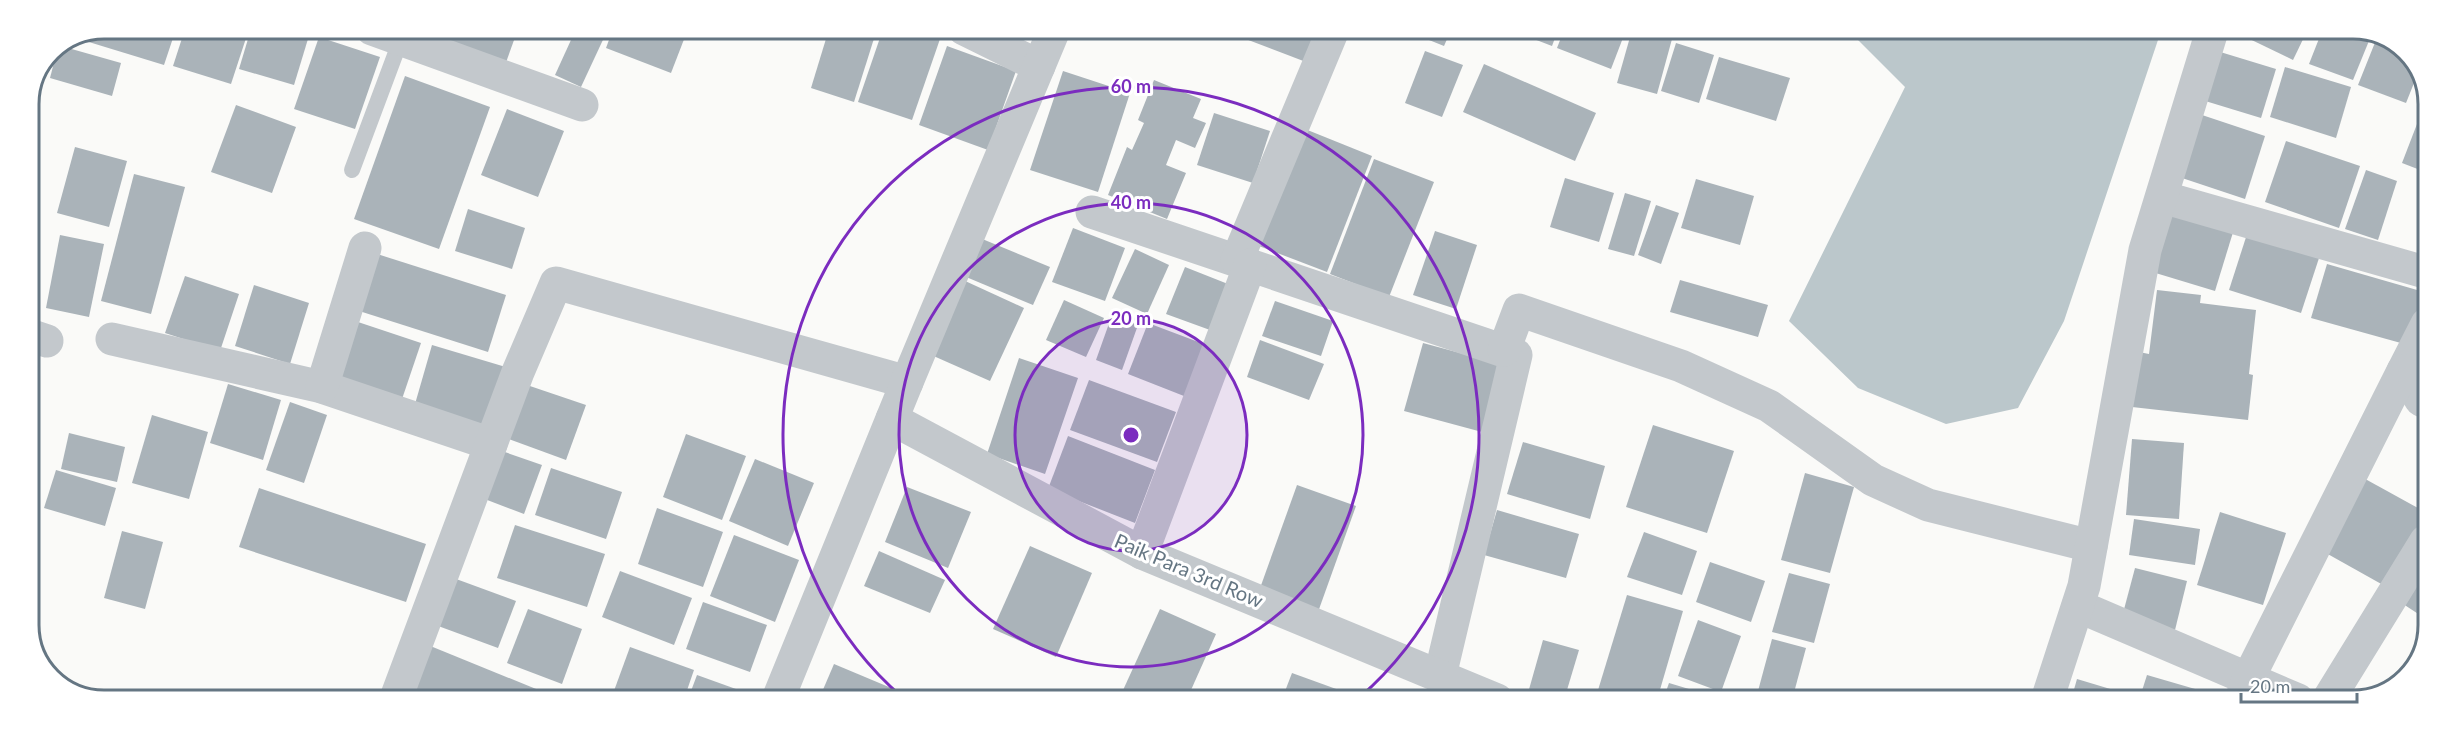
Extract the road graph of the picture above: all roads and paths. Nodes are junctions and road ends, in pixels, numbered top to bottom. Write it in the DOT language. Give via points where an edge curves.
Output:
graph roads {
  1 [pos="390,39"];
  2 [pos="410,39"];
  3 [pos="984,39"];
  4 [pos="1050,39"];
  5 [pos="1330,39"];
  6 [pos="2210,39"];
  7 [pos="1039,66"];
  8 [pos="582,105"];
  9 [pos="352,170"];
  10 [pos="2162,197"];
  11 [pos="1092,212"];
  12 [pos="365,248"];
  13 [pos="1244,263"];
  14 [pos="2418,270"];
  15 [pos="112,339"];
  16 [pos="2418,342"];
  17 [pos="1504,350"];
  18 [pos="2403,371"];
  19 [pos="907,382"];
  20 [pos="322,387"];
  21 [pos="2418,395"];
  22 [pos="892,419"];
  23 [pos="491,444"];
  24 [pos="2091,546"];
  25 [pos="1142,553"];
  26 [pos="2418,554"];
  27 [pos="2078,606"];
  28 [pos="1440,675"];
  29 [pos="399,690"];
  30 [pos="782,690"];
  31 [pos="1474,690"];
  32 [pos="2050,690"];
  33 [pos="2245,690"];
  34 [pos="2334,690"];
  1 -- 9 [label="lane"];
  2 -- 8 [label="street"];
  3 -- 7 [label="street"];
  4 -- 7 [label="street"];
  5 -- 13 [label="street"];
  6 -- 10 [label="street"];
  7 -- 19 [label="street"];
  10 -- 14 [label="street"];
  10 -- 24 [label="street" via="2145,250"];
  11 -- 13 [label="street"];
  12 -- 20 [label="street"];
  13 -- 17 [label="street"];
  13 -- 25 [label="street"];
  15 -- 20 [label="street"];
  16 -- 18 [label="street"];
  17 -- 24 [label="street" via="1519,310 1681,366 1770,406 1873,480 1928,505"];
  17 -- 28 [label="street" via="1516,355"];
  18 -- 21 [label="street"];
  18 -- 33 [label="street"];
  19 -- 22 [label="street"];
  19 -- 23 [label="street" via="556,284"];
  20 -- 23 [label="street"];
  22 -- 25 [label="street, Paik Para 3rd Row"];
  22 -- 30 [label="street"];
  23 -- 29 [label="street"];
  24 -- 27 [label="street"];
  25 -- 28 [label="street, Paik Para 3rd Row"];
  26 -- 34 [label="street"];
  27 -- 32 [label="street"];
  27 -- 33 [label="street"];
  28 -- 31 [label="street, Paik Para 3rd Row"];
}
